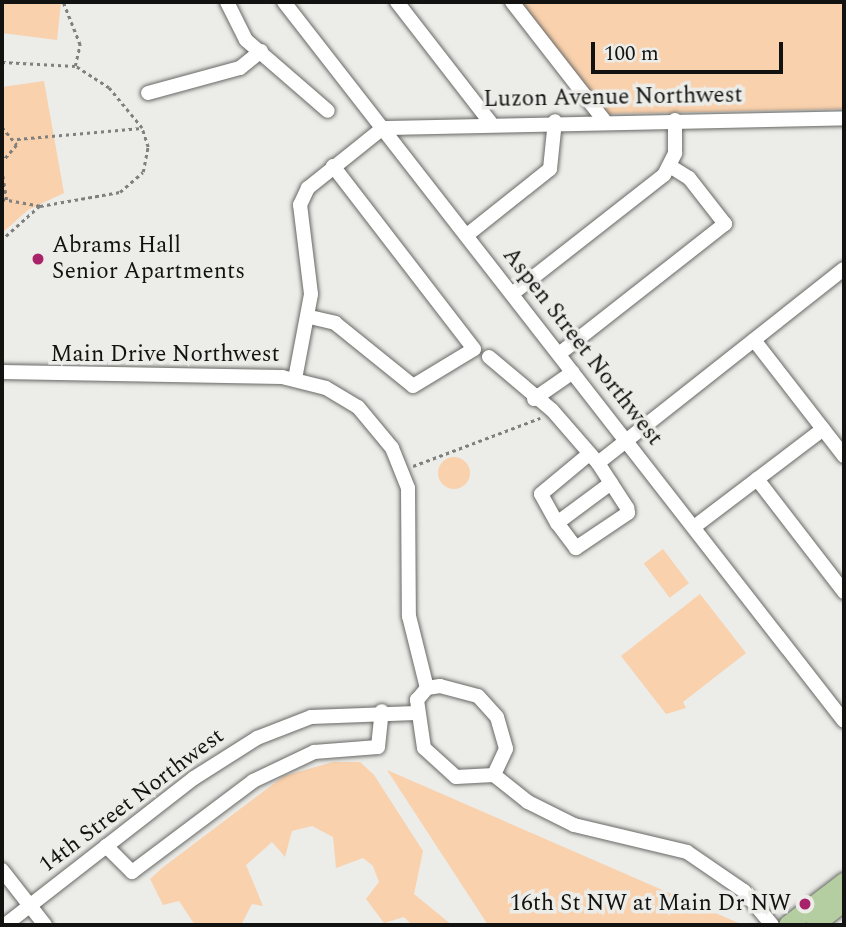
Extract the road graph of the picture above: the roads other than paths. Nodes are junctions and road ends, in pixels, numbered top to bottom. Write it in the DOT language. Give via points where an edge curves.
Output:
graph roads {
  1 [pos="227,2"];
  2 [pos="284,2"];
  3 [pos="397,2"];
  4 [pos="512,2"];
  5 [pos="261,51"];
  6 [pos="148,93"];
  7 [pos="328,111"];
  8 [pos="844,118"];
  9 [pos="604,120"];
  10 [pos="675,120"];
  11 [pos="555,121"];
  12 [pos="490,122"];
  13 [pos="383,128"];
  14 [pos="333,166"];
  15 [pos="670,166"];
  16 [pos="467,235"];
  17 [pos="844,269"];
  18 [pos="512,294"];
  19 [pos="310,317"];
  20 [pos="754,340"];
  21 [pos="559,354"];
  22 [pos="489,357"];
  23 [pos="2,372"];
  24 [pos="573,372"];
  25 [pos="295,379"];
  26 [pos="534,398"];
  27 [pos="823,429"];
  28 [pos="626,439"];
  29 [pos="844,456"];
  30 [pos="593,459"];
  31 [pos="757,479"];
  32 [pos="611,483"];
  33 [pos="557,523"];
  34 [pos="694,527"];
  35 [pos="844,592"];
  36 [pos="428,688"];
  37 [pos="382,711"];
  38 [pos="416,713"];
  39 [pos="844,721"];
  40 [pos="494,775"];
  41 [pos="106,846"];
  42 [pos="2,870"];
  43 [pos="844,881"];
  44 [pos="844,902"];
  45 [pos="30,906"];
  46 [pos="5,925"];
  47 [pos="45,925"];
  48 [pos="772,925"];
  49 [pos="788,925"];
  50 [pos="815,925"];
  1 -- 5 [label="street" via="246,40"];
  2 -- 13 [label="street, Aspen Street Northwest"];
  3 -- 12 [label="street"];
  4 -- 9 [label="street"];
  5 -- 6 [label="street" via="240,68"];
  5 -- 7 [label="street"];
  8 -- 10 [label="street, Luzon Avenue Northwest"];
  9 -- 10 [label="street, Luzon Avenue Northwest"];
  9 -- 11 [label="street, Luzon Avenue Northwest"];
  10 -- 15 [label="street"];
  11 -- 12 [label="street, Luzon Avenue Northwest"];
  11 -- 16 [label="street" via="550,169"];
  12 -- 13 [label="street, Luzon Avenue Northwest"];
  13 -- 14 [label="street"];
  13 -- 16 [label="street, Aspen Street Northwest"];
  14 -- 19 [label="street" via="308,188 300,205"];
  14 -- 19 [label="street" via="474,349 413,386 335,323"];
  15 -- 18 [label="street"];
  15 -- 21 [label="street" via="689,178 725,224"];
  16 -- 18 [label="street, Aspen Street Northwest"];
  17 -- 20 [label="street"];
  18 -- 21 [label="street, Aspen Street Northwest"];
  19 -- 25 [label="street"];
  20 -- 27 [label="street"];
  20 -- 28 [label="street"];
  21 -- 24 [label="street, Aspen Street Northwest"];
  22 -- 26 [label="street"];
  23 -- 25 [label="street, Main Drive Northwest"];
  24 -- 26 [label="street"];
  24 -- 28 [label="street, Aspen Street Northwest"];
  25 -- 36 [label="street, Main Drive Northwest" via="358,407 399,460 412,517 410,634"];
  26 -- 30 [label="street"];
  27 -- 29 [label="street"];
  27 -- 31 [label="street"];
  28 -- 30 [label="street"];
  28 -- 34 [label="street, Aspen Street Northwest"];
  30 -- 32 [label="street"];
  30 -- 33 [label="street" via="541,494"];
  31 -- 34 [label="street"];
  31 -- 35 [label="street"];
  32 -- 33 [label="street"];
  32 -- 33 [label="street" via="628,513 584,548 576,548"];
  34 -- 39 [label="street, Aspen Street Northwest"];
  36 -- 38 [label="street"];
  36 -- 40 [label="street" via="468,691 490,708 506,749"];
  37 -- 38 [label="street, 14th Street Northwest"];
  37 -- 41 [label="street, 14th Street Northwest" via="311,717 269,731 210,766"];
  37 -- 41 [label="street" via="378,747 314,752 253,781 132,872"];
  38 -- 40 [label="street" via="424,748 440,768 468,781"];
  40 -- 48 [label="street" via="570,823 687,852 744,891"];
  41 -- 45 [label="street, 14th Street Northwest"];
  42 -- 45 [label="street"];
  43 -- 49 [label="main road"];
  44 -- 50 [label="main road"];
  45 -- 46 [label="street, 14th Street Northwest"];
  45 -- 47 [label="street"];
}
